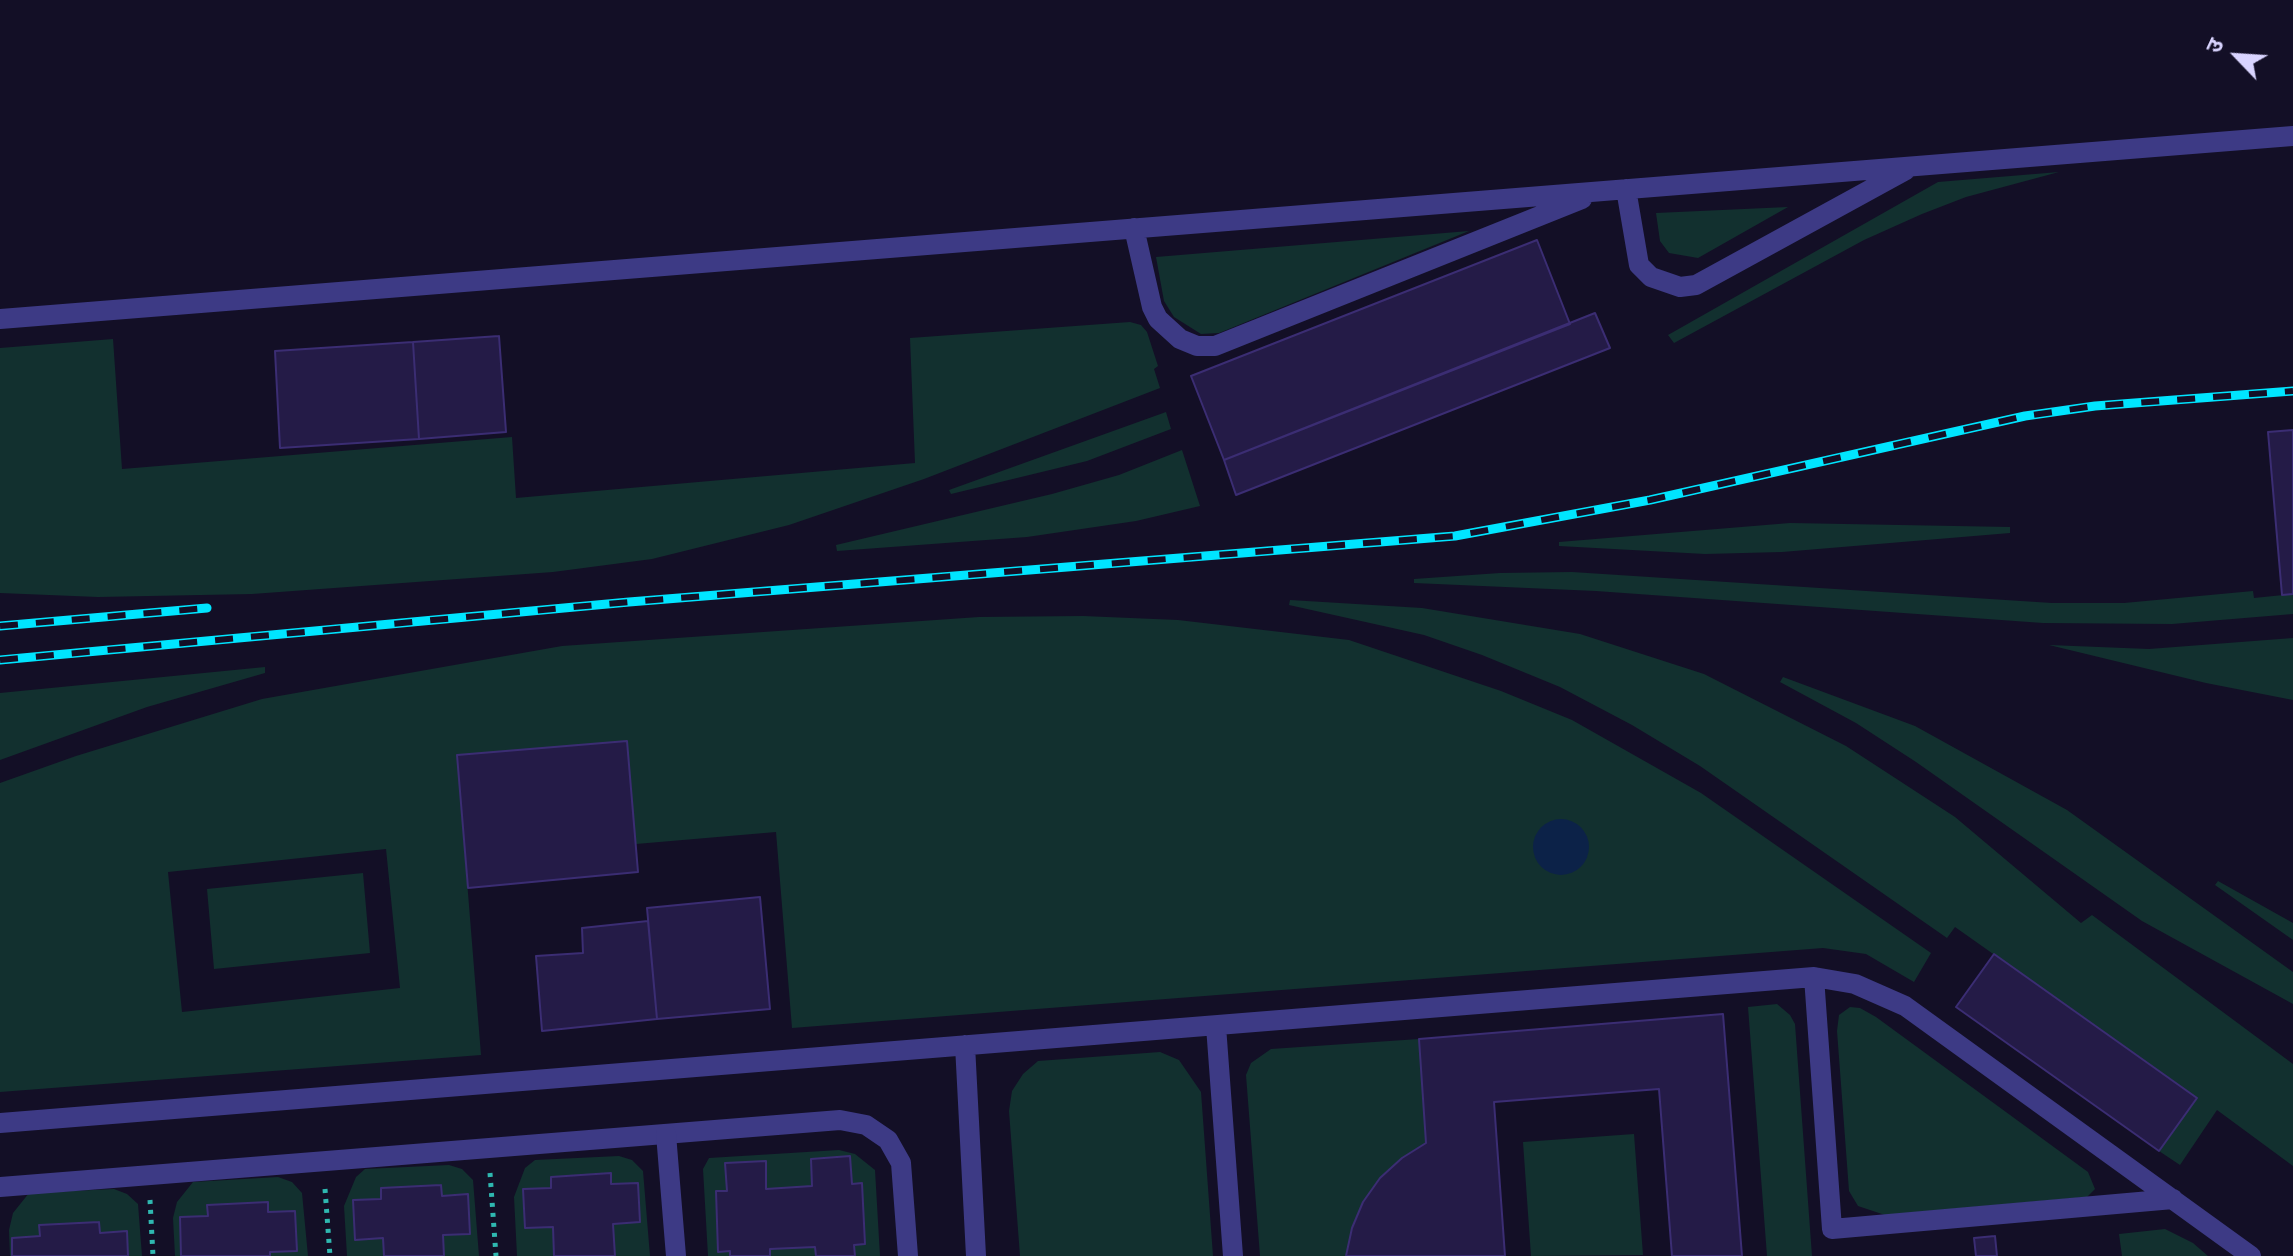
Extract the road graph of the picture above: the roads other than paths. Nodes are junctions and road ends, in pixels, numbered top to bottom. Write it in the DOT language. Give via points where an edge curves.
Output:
graph roads {
  1 [pos="2293,136"];
  2 [pos="1913,166"];
  3 [pos="1626,189"];
  4 [pos="1600,192"];
  5 [pos="1134,228"];
  6 [pos="0,319"];
  7 [pos="1814,977"];
  8 [pos="1216,1026"];
  9 [pos="965,1045"];
  10 [pos="0,1123"];
  11 [pos="666,1134"];
  12 [pos="0,1187"];
  13 [pos="2173,1199"];
  14 [pos="676,1256"];
  15 [pos="908,1256"];
  16 [pos="976,1256"];
  17 [pos="1233,1256"];
  18 [pos="2251,1256"];
  1 -- 2 [label="street"];
  2 -- 3 [label="street"];
  2 -- 3 [label="street" via="1696,285 1680,287 1651,277 1639,265"];
  3 -- 4 [label="street"];
  4 -- 5 [label="street"];
  4 -- 5 [label="street" via="1215,346 1180,339 1158,319"];
  5 -- 6 [label="street"];
  7 -- 8 [label="street"];
  7 -- 13 [label="street" via="1855,984 1905,1006"];
  7 -- 13 [label="street" via="1832,1229"];
  8 -- 9 [label="street"];
  8 -- 17 [label="street"];
  9 -- 10 [label="street"];
  9 -- 16 [label="street"];
  11 -- 12 [label="street"];
  11 -- 14 [label="street"];
  11 -- 15 [label="street" via="840,1120 866,1125 888,1140 901,1163"];
  13 -- 18 [label="street"];
}
